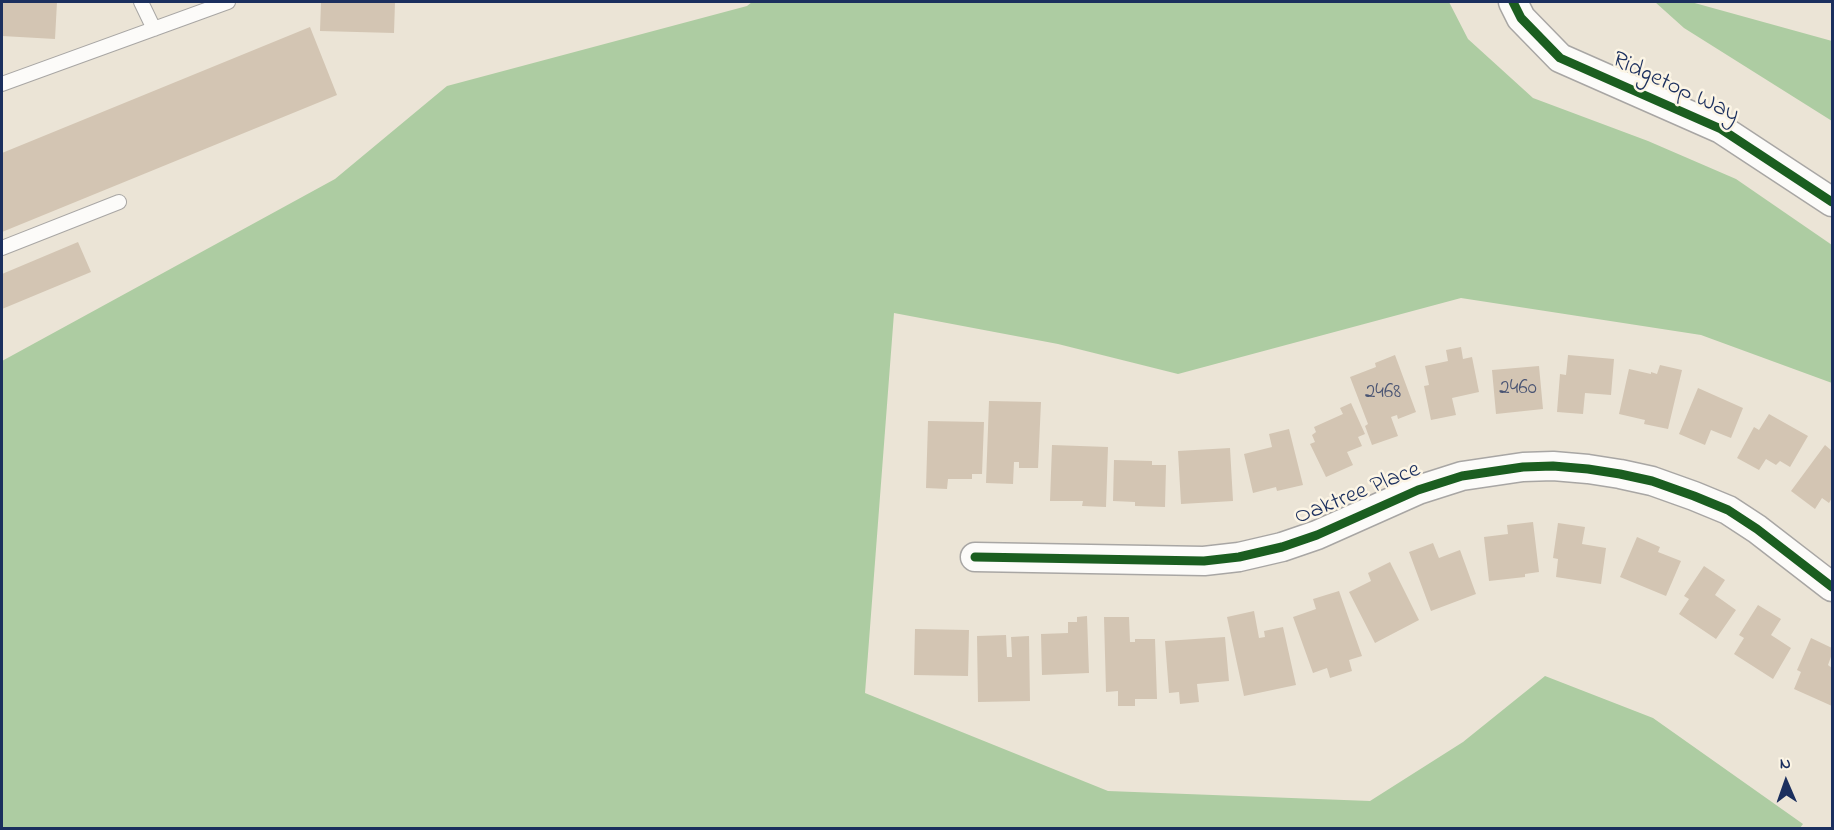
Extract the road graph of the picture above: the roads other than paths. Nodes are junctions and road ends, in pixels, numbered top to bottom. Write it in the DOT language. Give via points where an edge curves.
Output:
graph roads {
  1 [pos="141,2"];
  2 [pos="228,2"];
  3 [pos="1514,2"];
  4 [pos="154,29"];
  5 [pos="2,84"];
  6 [pos="119,202"];
  7 [pos="1833,202"];
  8 [pos="2,248"];
  9 [pos="975,557"];
  10 [pos="1833,587"];
  1 -- 4 [label="lane"];
  2 -- 4 [label="lane"];
  3 -- 7 [label="street, Ridgetop Way" via="1521,18 1560,58 1721,129"];
  4 -- 5 [label="lane"];
  6 -- 8 [label="lane"];
  9 -- 10 [label="street, Oaktree Place" via="1204,561 1239,557 1317,535 1418,490 1462,476 1553,466 1652,481 1728,510"];
}
